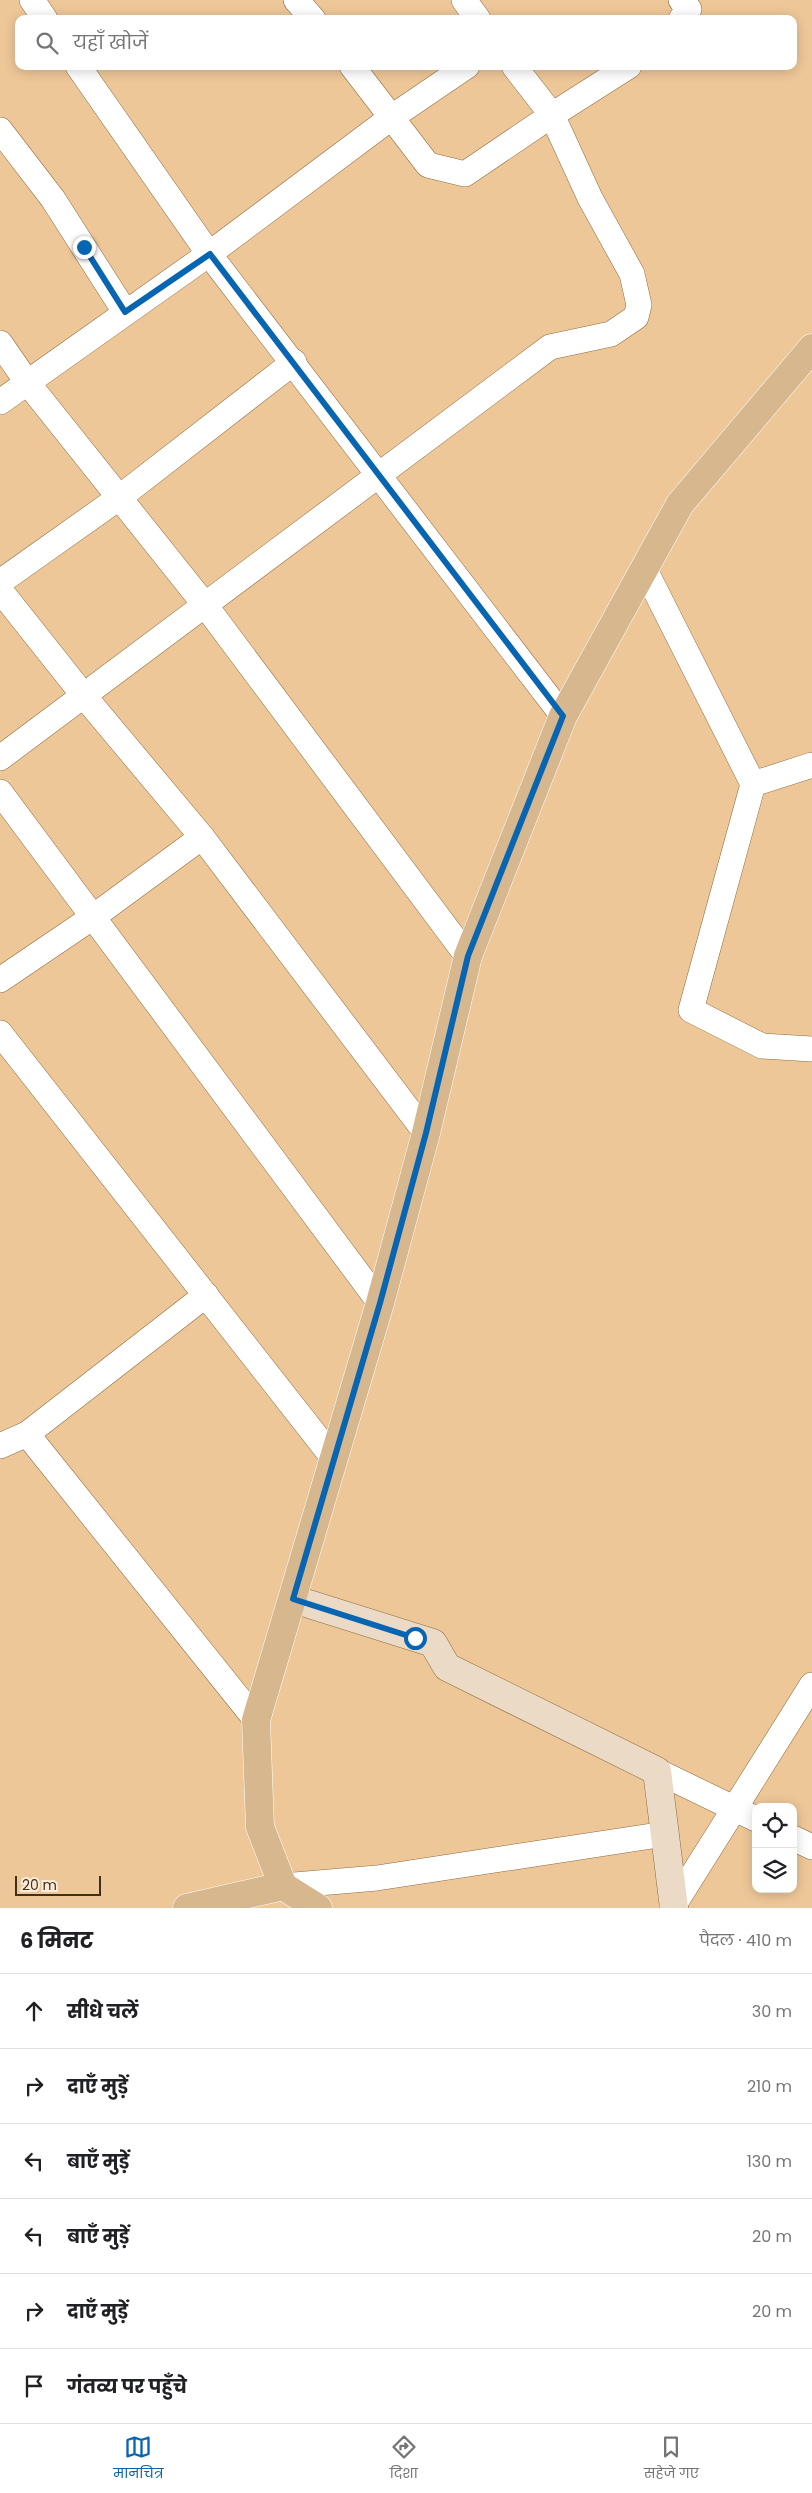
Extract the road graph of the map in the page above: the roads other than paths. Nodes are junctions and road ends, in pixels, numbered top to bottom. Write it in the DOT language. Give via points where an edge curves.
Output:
graph roads {
  1 [pos="32,0"];
  2 [pos="296,0"];
  3 [pos="464,0"];
  4 [pos="681,0"];
  5 [pos="42,15"];
  6 [pos="309,15"];
  7 [pos="475,15"];
  8 [pos="684,15"];
  9 [pos="81,70"];
  10 [pos="355,70"];
  11 [pos="460,70"];
  12 [pos="517,70"];
  13 [pos="623,70"];
  14 [pos="552,115"];
  15 [pos="392,117"];
  16 [pos="0,130"];
  17 [pos="210,254"];
  18 [pos="125,312"];
  19 [pos="0,343"];
  20 [pos="812,348"];
  21 [pos="294,362"];
  22 [pos="27,382"];
  23 [pos="0,402"];
  24 [pos="379,475"];
  25 [pos="120,497"];
  26 [pos="644,570"];
  27 [pos="0,582"];
  28 [pos="0,590"];
  29 [pos="205,605"];
  30 [pos="84,696"];
  31 [pos="563,716"];
  32 [pos="0,758"];
  33 [pos="812,765"];
  34 [pos="753,784"];
  35 [pos="0,792"];
  36 [pos="202,836"];
  37 [pos="93,917"];
  38 [pos="468,957"];
  39 [pos="0,980"];
  40 [pos="0,1033"];
  41 [pos="812,1048"];
  42 [pos="426,1133"];
  43 [pos="206,1295"];
  44 [pos="380,1303"];
  45 [pos="27,1434"];
  46 [pos="0,1446"];
  47 [pos="334,1459"];
  48 [pos="293,1599"];
  49 [pos="812,1685"];
  50 [pos="256,1720"];
  51 [pos="657,1772"];
  52 [pos="745,1814"];
  53 [pos="665,1834"];
  54 [pos="797,1840"];
  55 [pos="812,1847"];
  56 [pos="283,1886"];
  57 [pos="187,1908"];
  58 [pos="318,1908"];
  59 [pos="673,1908"];
  1 -- 5 [label="street"];
  2 -- 6 [label="street"];
  3 -- 7 [label="street"];
  4 -- 8 [label="street" via="688,9"];
  9 -- 17 [label="street"];
  10 -- 15 [label="street"];
  11 -- 15 [label="street"];
  12 -- 14 [label="street"];
  13 -- 14 [label="street"];
  14 -- 15 [label="street" via="466,174 428,165"];
  14 -- 24 [label="street" via="590,198 632,274 639,305 636,317 611,334 550,347"];
  15 -- 17 [label="street"];
  16 -- 18 [label="street" via="53,199"];
  17 -- 18 [label="street"];
  17 -- 21 [label="street"];
  18 -- 22 [label="street"];
  19 -- 22 [label="street"];
  20 -- 26 [label="main road" via="680,504"];
  21 -- 24 [label="street"];
  21 -- 25 [label="street"];
  22 -- 23 [label="street"];
  22 -- 25 [label="street"];
  24 -- 29 [label="street"];
  24 -- 31 [label="street"];
  25 -- 27 [label="street"];
  25 -- 29 [label="street"];
  26 -- 31 [label="main road"];
  26 -- 34 [label="street"];
  28 -- 30 [label="street"];
  29 -- 30 [label="street"];
  29 -- 38 [label="street"];
  30 -- 32 [label="street"];
  30 -- 36 [label="street"];
  31 -- 38 [label="main road"];
  33 -- 34 [label="street"];
  34 -- 41 [label="street" via="691,1010 762,1046"];
  35 -- 37 [label="street"];
  36 -- 37 [label="street"];
  36 -- 42 [label="street"];
  37 -- 39 [label="street"];
  37 -- 44 [label="street"];
  38 -- 42 [label="main road"];
  40 -- 43 [label="street"];
  42 -- 44 [label="main road"];
  43 -- 45 [label="street"];
  43 -- 47 [label="street"];
  44 -- 47 [label="main road"];
  45 -- 46 [label="street"];
  45 -- 50 [label="street"];
  47 -- 48 [label="main road"];
  48 -- 50 [label="main road"];
  48 -- 51 [label="street" via="433,1643 446,1667"];
  49 -- 52 [label="street"];
  50 -- 56 [label="main road" via="260,1827"];
  51 -- 52 [label="street"];
  51 -- 53 [label="street"];
  52 -- 59 [label="street"];
  53 -- 56 [label="street" via="377,1878"];
  53 -- 59 [label="street"];
  54 -- 55 [label="street"];
  56 -- 57 [label="main road"];
  56 -- 58 [label="main road"];
}
